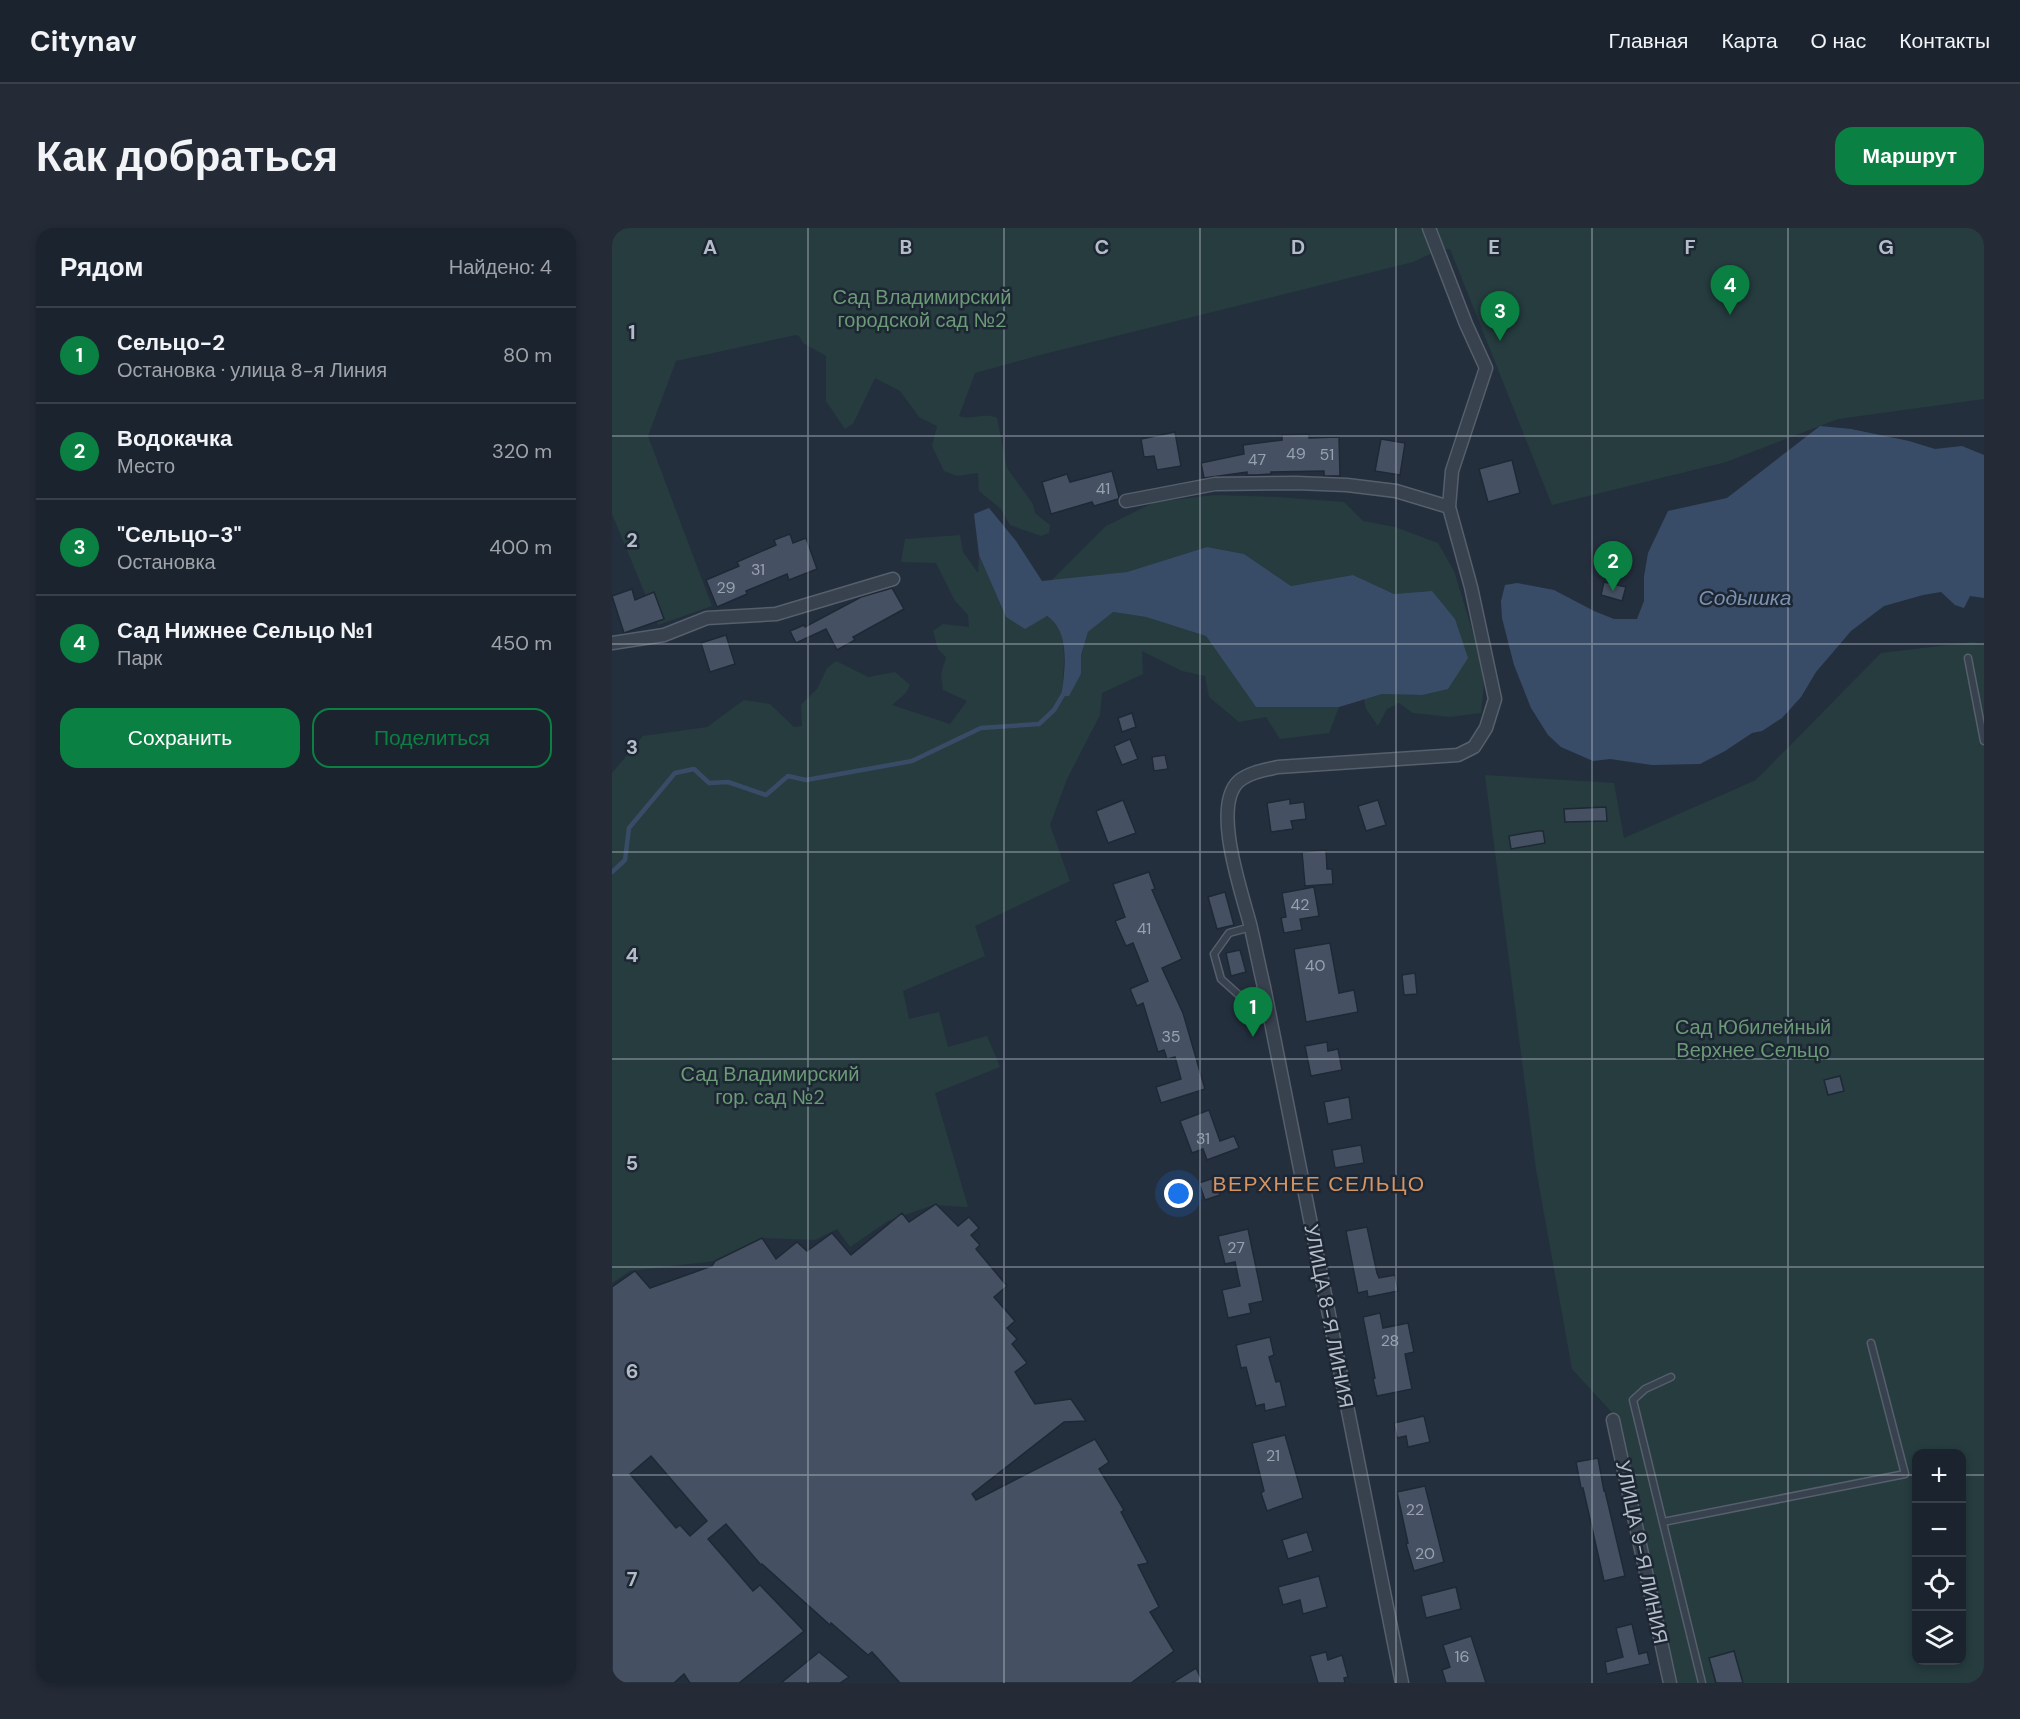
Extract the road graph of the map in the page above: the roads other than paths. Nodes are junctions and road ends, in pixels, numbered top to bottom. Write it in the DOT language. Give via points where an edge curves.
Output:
graph roads {
  1 [pos="1429,228"];
  2 [pos="1126,501"];
  3 [pos="1449,507"];
  4 [pos="893,579"];
  5 [pos="612,643"];
  6 [pos="1968,658"];
  7 [pos="1984,741"];
  8 [pos="1251,927"];
  9 [pos="1271,1024"];
  10 [pos="1871,1343"];
  11 [pos="1671,1377"];
  12 [pos="1613,1420"];
  13 [pos="1663,1522"];
  14 [pos="1402,1683"];
  15 [pos="1670,1683"];
  16 [pos="1702,1683"];
  1 -- 3 [label="street" via="1486,368 1452,471"];
  2 -- 3 [label="street" via="1215,484 1296,483 1396,491"];
  3 -- 8 [label="street, УЛИЦА 8-Я ЛИНИЯ" via="1472,587 1495,699 1486,728 1474,747 1458,755 1278,766 1238,782 1228,808 1228,834"];
  4 -- 5 [label="street" via="776,614 706,618 664,634"];
  6 -- 7 [label="lane"];
  8 -- 9 [label="street, УЛИЦА 8-Я ЛИНИЯ"];
  8 -- 9 [label="lane" via="1229,933 1214,954 1221,979"];
  9 -- 14 [label="street, УЛИЦА 8-Я ЛИНИЯ"];
  10 -- 13 [label="lane" via="1905,1474"];
  11 -- 13 [label="lane" via="1645,1389 1633,1400"];
  12 -- 15 [label="street, УЛИЦА 9-Я ЛИНИЯ"];
  13 -- 16 [label="lane"];
}
